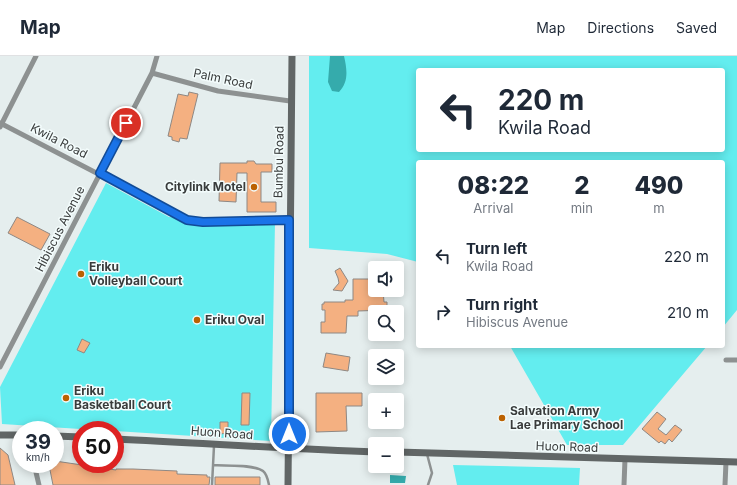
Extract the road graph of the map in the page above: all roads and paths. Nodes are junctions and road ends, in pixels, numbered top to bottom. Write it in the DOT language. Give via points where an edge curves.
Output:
graph roads {
  1 [pos="36,56"];
  2 [pos="157,56"];
  3 [pos="292,56"];
  4 [pos="152,73"];
  5 [pos="290,101"];
  6 [pos="1,124"];
  7 [pos="100,173"];
  8 [pos="289,220"];
  9 [pos="726,360"];
  10 [pos="737,360"];
  11 [pos="0,366"];
  12 [pos="0,435"];
  13 [pos="12,435"];
  14 [pos="124,439"];
  15 [pos="214,443"];
  16 [pos="289,449"];
  17 [pos="368,452"];
  18 [pos="404,452"];
  19 [pos="427,454"];
  20 [pos="625,459"];
  21 [pos="726,462"];
  22 [pos="737,462"];
  23 [pos="213,465"];
  24 [pos="36,473"];
  25 [pos="39,485"];
  26 [pos="212,485"];
  27 [pos="269,485"];
  28 [pos="288,485"];
  29 [pos="428,485"];
  30 [pos="624,485"];
  31 [pos="725,485"];
  1 -- 6 [label="street"];
  2 -- 4 [label="street, Hibiscus Avenue"];
  3 -- 5 [label="main road, Bumbu Road"];
  4 -- 5 [label="street, Palm Road" via="218,91"];
  4 -- 7 [label="street, Hibiscus Avenue"];
  5 -- 8 [label="main road, Bumbu Road"];
  6 -- 7 [label="street, Kwila Road"];
  7 -- 8 [label="street, Kwila Road" via="187,220"];
  7 -- 11 [label="street, Hibiscus Avenue"];
  8 -- 16 [label="main road, Bumbu Road"];
  9 -- 10 [label="street"];
  12 -- 13 [label="main road"];
  14 -- 15 [label="main road, Huon Road"];
  15 -- 16 [label="main road, Huon Road"];
  15 -- 23 [label="lane"];
  16 -- 17 [label="main road, Huon Road"];
  16 -- 28 [label="main road, Bumbu Road"];
  18 -- 19 [label="main road, Huon Road"];
  19 -- 20 [label="main road, Huon Road"];
  19 -- 29 [label="lane" via="432,473"];
  20 -- 21 [label="main road, Huon Road"];
  20 -- 30 [label="street"];
  21 -- 22 [label="main road, Huon Road"];
  21 -- 31 [label="street"];
  23 -- 26 [label="lane"];
  23 -- 27 [label="lane" via="262,470"];
  24 -- 25 [label="street"];
}
